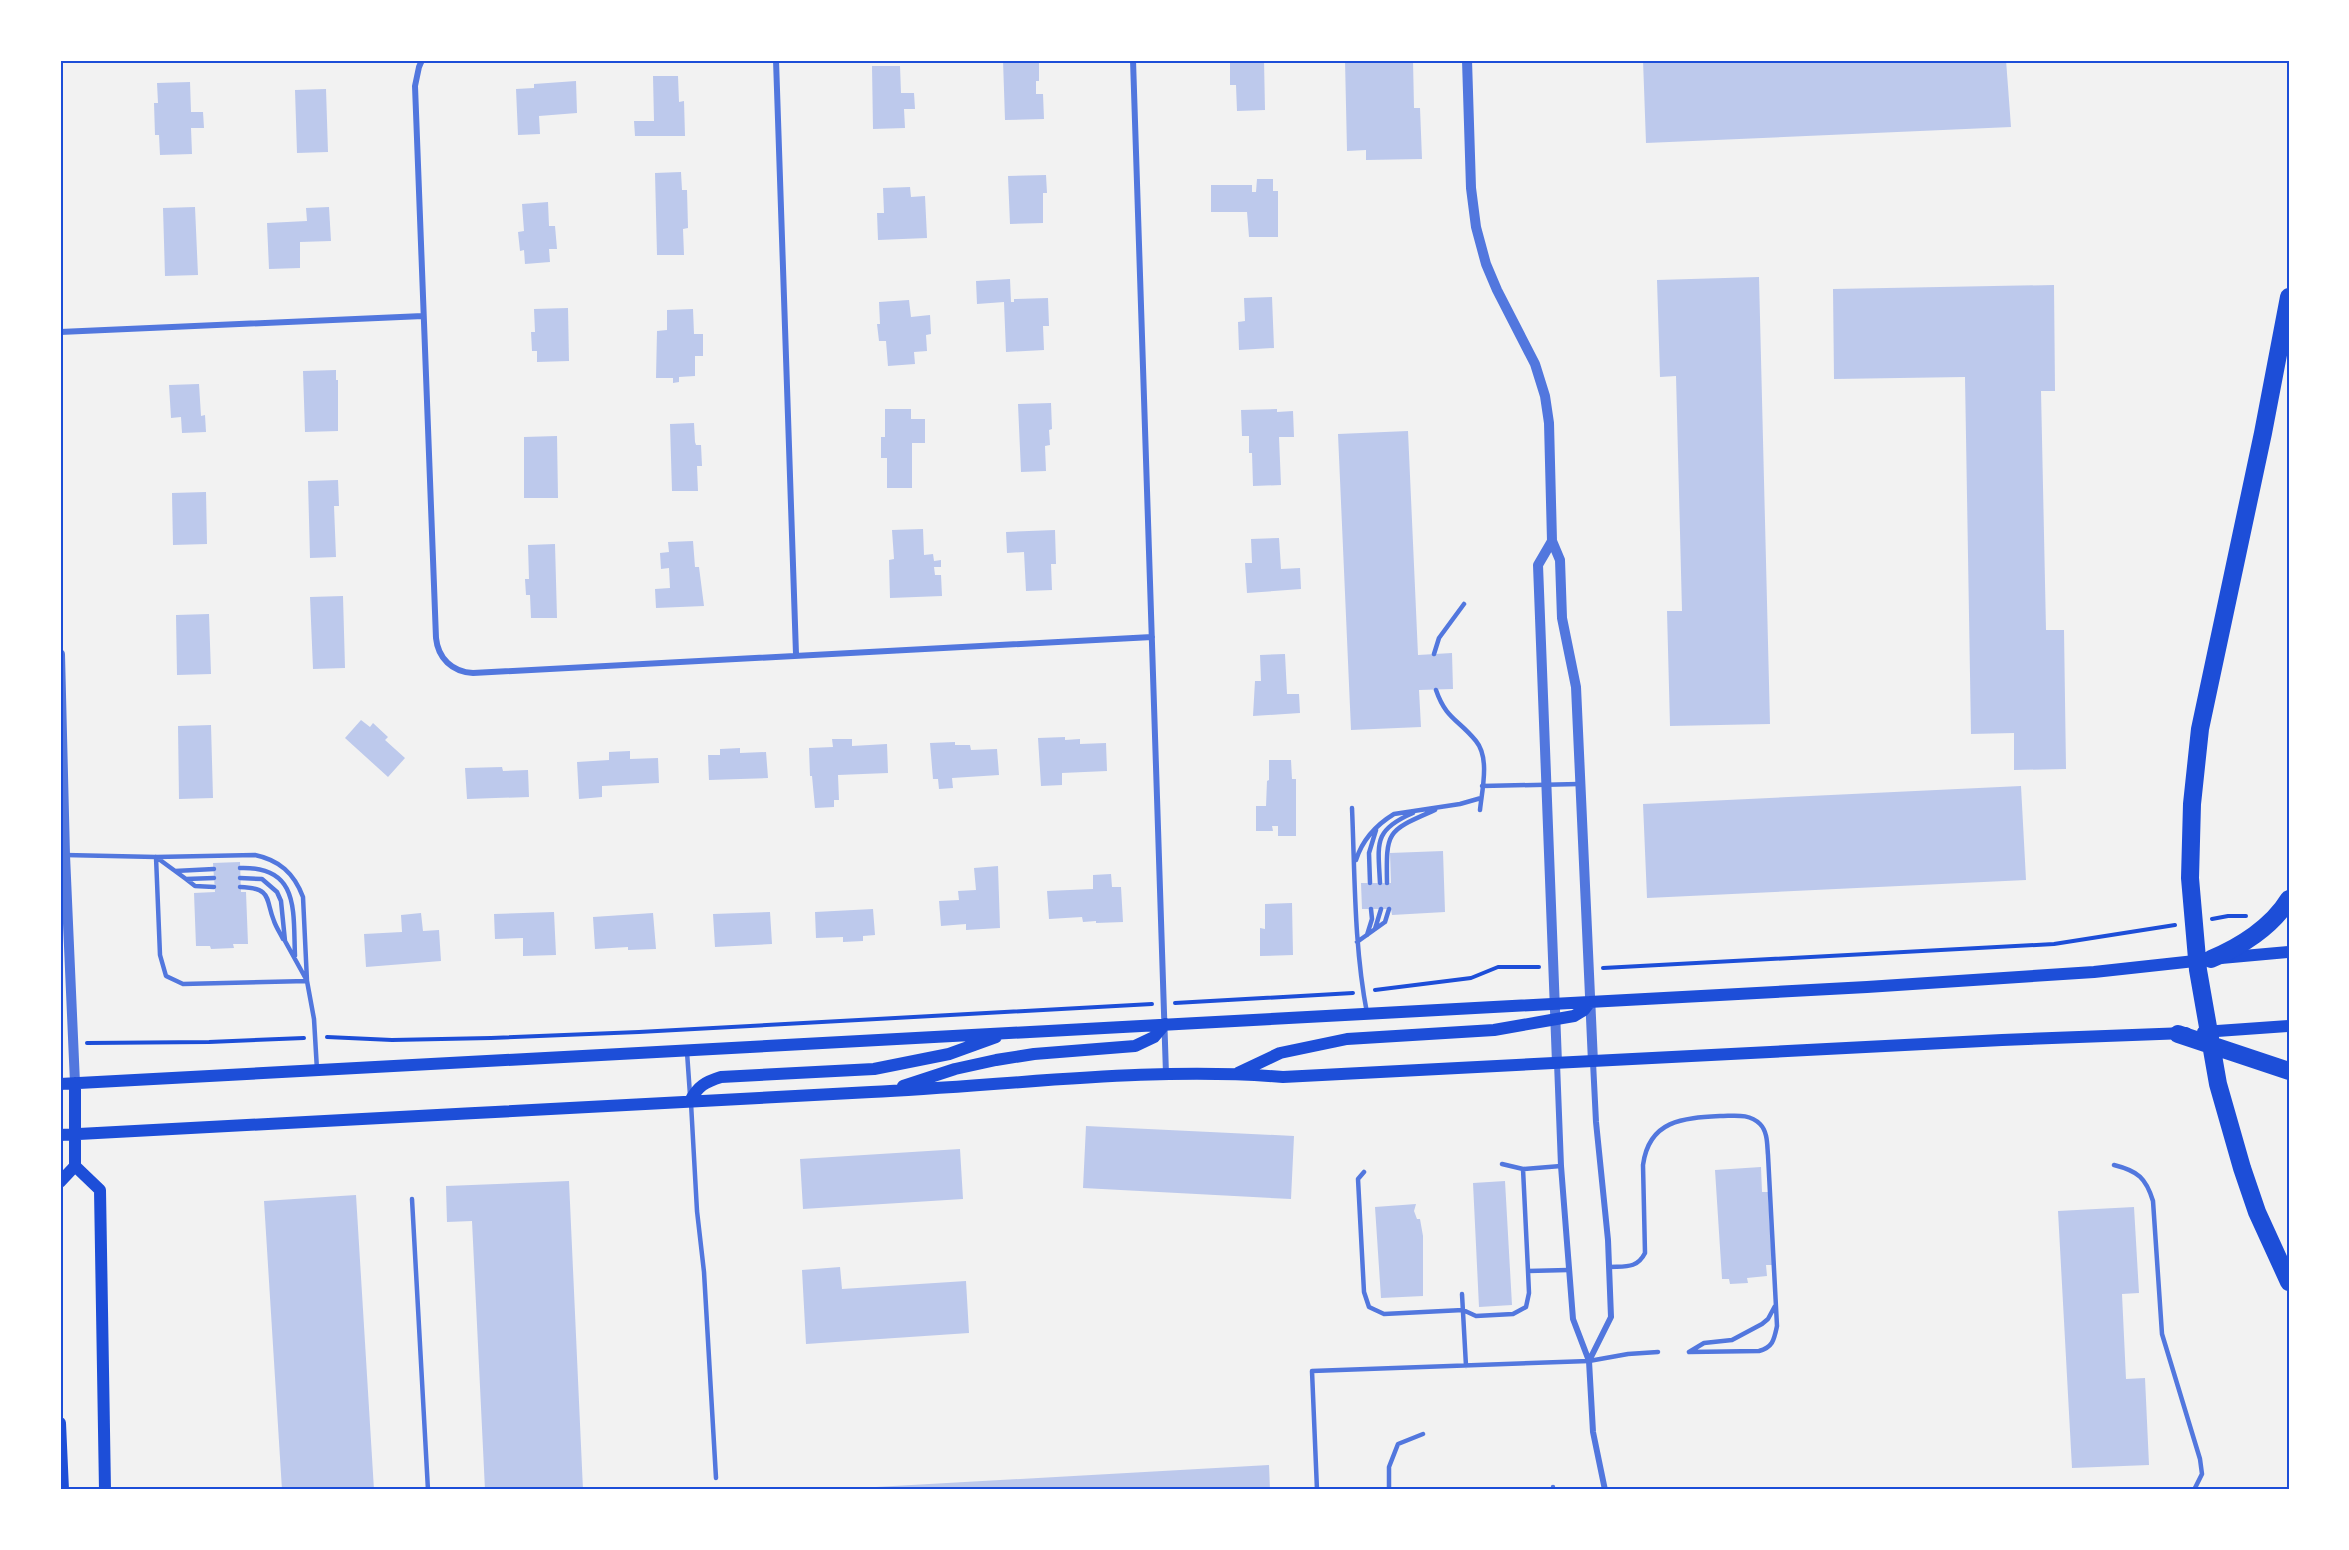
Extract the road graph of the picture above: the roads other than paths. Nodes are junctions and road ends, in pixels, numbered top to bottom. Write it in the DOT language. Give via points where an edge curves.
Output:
graph roads {
  1 [pos="422,60"];
  2 [pos="776,60"];
  3 [pos="1133,60"];
  4 [pos="1467,60"];
  5 [pos="2289,297"];
  6 [pos="423,316"];
  7 [pos="60,332"];
  8 [pos="1552,541"];
  9 [pos="1464,604"];
  10 [pos="1152,637"];
  11 [pos="60,654"];
  12 [pos="796,654"];
  13 [pos="1434,654"];
  14 [pos="1436,690"];
  15 [pos="1580,784"];
  16 [pos="1545,785"];
  17 [pos="1482,786"];
  18 [pos="1481,798"];
  19 [pos="1443,806"];
  20 [pos="1352,808"];
  21 [pos="1421,810"];
  22 [pos="1480,810"];
  23 [pos="1377,827"];
  24 [pos="65,855"];
  25 [pos="156,857"];
  26 [pos="1354,865"];
  27 [pos="240,868"];
  28 [pos="214,869"];
  29 [pos="176,871"];
  30 [pos="240,878"];
  31 [pos="186,879"];
  32 [pos="214,879"];
  33 [pos="1370,883"];
  34 [pos="1380,883"];
  35 [pos="1387,883"];
  36 [pos="214,887"];
  37 [pos="240,887"];
  38 [pos="2289,899"];
  39 [pos="1371,909"];
  40 [pos="1381,909"];
  41 [pos="1389,909"];
  42 [pos="1375,929"];
  43 [pos="1367,935"];
  44 [pos="285,941"];
  45 [pos="1357,942"];
  46 [pos="2289,952"];
  47 [pos="295,959"];
  48 [pos="2211,959"];
  49 [pos="307,981"];
  50 [pos="1590,1002"];
  51 [pos="1555,1004"];
  52 [pos="1367,1013"];
  53 [pos="1556,1018"];
  54 [pos="1165,1024"];
  55 [pos="2289,1026"];
  56 [pos="1008,1033"];
  57 [pos="2178,1034"];
  58 [pos="687,1049"];
  59 [pos="1593,1062"];
  60 [pos="1557,1063"];
  61 [pos="317,1070"];
  62 [pos="2289,1071"];
  63 [pos="1237,1073"];
  64 [pos="1166,1074"];
  65 [pos="75,1083"];
  66 [pos="60,1084"];
  67 [pos="885,1092"];
  68 [pos="60,1094"];
  69 [pos="690,1101"];
  70 [pos="75,1134"];
  71 [pos="60,1135"];
  72 [pos="1502,1164"];
  73 [pos="2114,1165"];
  74 [pos="75,1166"];
  75 [pos="1561,1167"];
  76 [pos="1523,1168"];
  77 [pos="1364,1172"];
  78 [pos="60,1182"];
  79 [pos="412,1199"];
  80 [pos="1609,1267"];
  81 [pos="1568,1270"];
  82 [pos="1528,1271"];
  83 [pos="2289,1282"];
  84 [pos="1462,1294"];
  85 [pos="1776,1301"];
  86 [pos="1463,1310"];
  87 [pos="1658,1352"];
  88 [pos="1589,1361"];
  89 [pos="1466,1365"];
  90 [pos="60,1423"];
  91 [pos="1423,1434"];
  92 [pos="716,1478"];
  93 [pos="63,1490"];
  94 [pos="105,1490"];
  95 [pos="428,1490"];
  96 [pos="1317,1490"];
  97 [pos="1389,1490"];
  98 [pos="1605,1490"];
  99 [pos="2194,1490"];
  1 -- 6 [label="street" via="415,86"];
  2 -- 12 [label="street"];
  3 -- 10 [label="street"];
  4 -- 8 [label="street" via="1475,218 1490,273 1536,364 1545,396"];
  5 -- 83 [label="highway" via="2200,729 2190,878 2201,914 2200,990 2218,1084 2257,1212"];
  6 -- 7 [label="street"];
  6 -- 12 [label="street" via="436,638 439,652 448,664 473,673"];
  8 -- 15 [label="street" via="1560,560 1562,618 1576,687"];
  8 -- 16 [label="street" via="1538,565"];
  9 -- 13 [label="lane" via="1439,638"];
  10 -- 12 [label="street"];
  10 -- 54 [label="street"];
  11 -- 24 [label="street"];
  14 -- 17 [label="lane" via="1442,707 1477,742 1484,766"];
  15 -- 16 [label="lane"];
  15 -- 50 [label="street"];
  16 -- 17 [label="lane"];
  16 -- 51 [label="street"];
  17 -- 18 [label="lane"];
  18 -- 19 [label="lane"];
  18 -- 22 [label="lane"];
  19 -- 21 [label="lane"];
  19 -- 35 [label="lane" via="1397,828 1391,836 1386,853"];
  20 -- 26 [label="lane"];
  21 -- 23 [label="lane" via="1394,814"];
  21 -- 34 [label="lane" via="1397,820 1382,835 1378,853"];
  23 -- 26 [label="lane" via="1366,838"];
  23 -- 33 [label="lane" via="1369,853"];
  24 -- 25 [label="lane"];
  24 -- 65 [label="street"];
  25 -- 29 [label="lane"];
  25 -- 49 [label="lane" via="255,855 281,865 298,884 303,897"];
  25 -- 49 [label="lane" via="160,955 166,976 183,984"];
  26 -- 45 [label="lane"];
  27 -- 47 [label="lane" via="269,870 285,886 292,906"];
  28 -- 29 [label="lane"];
  29 -- 31 [label="lane"];
  30 -- 44 [label="lane" via="262,879 277,891"];
  31 -- 32 [label="lane"];
  31 -- 36 [label="lane" via="195,886"];
  37 -- 44 [label="lane" via="254,888 266,895"];
  38 -- 48 [label="highway" via="2264,928"];
  39 -- 43 [label="lane"];
  40 -- 42 [label="lane"];
  41 -- 42 [label="lane" via="1385,922"];
  42 -- 43 [label="lane"];
  43 -- 45 [label="lane"];
  44 -- 47 [label="lane"];
  45 -- 52 [label="lane"];
  46 -- 48 [label="main road"];
  47 -- 49 [label="lane"];
  48 -- 50 [label="main road" via="2094,972"];
  49 -- 61 [label="lane"];
  50 -- 51 [label="main road"];
  50 -- 53 [label="main road" via="1574,1016"];
  50 -- 59 [label="street"];
  51 -- 52 [label="main road"];
  51 -- 53 [label="street"];
  52 -- 54 [label="main road"];
  53 -- 60 [label="street"];
  53 -- 63 [label="main road" via="1494,1030 1347,1040 1280,1053"];
  54 -- 56 [label="main road"];
  54 -- 64 [label="street"];
  54 -- 67 [label="main road" via="1154,1037 1135,1046 1034,1053 955,1069"];
  55 -- 57 [label="main road"];
  56 -- 58 [label="main road"];
  56 -- 69 [label="main road" via="949,1054 874,1069 721,1077 697,1088"];
  57 -- 59 [label="main road"];
  57 -- 62 [label="highway"];
  58 -- 61 [label="main road"];
  58 -- 69 [label="lane"];
  59 -- 60 [label="main road"];
  59 -- 80 [label="street"];
  60 -- 63 [label="main road" via="1283,1077"];
  60 -- 75 [label="street"];
  61 -- 65 [label="main road"];
  63 -- 64 [label="main road"];
  64 -- 67 [label="main road"];
  65 -- 66 [label="main road"];
  65 -- 68 [label="main road"];
  65 -- 70 [label="main road"];
  67 -- 69 [label="main road"];
  69 -- 70 [label="main road"];
  69 -- 92 [label="lane"];
  70 -- 71 [label="main road"];
  70 -- 74 [label="main road"];
  72 -- 76 [label="lane"];
  73 -- 99 [label="lane" via="2142,1178 2153,1202 2162,1334 2200,1459 2202,1474"];
  74 -- 78 [label="main road"];
  74 -- 94 [label="main road" via="100,1190"];
  75 -- 76 [label="lane"];
  75 -- 81 [label="street"];
  76 -- 82 [label="lane"];
  77 -- 86 [label="lane" via="1358,1179 1364,1292 1369,1307 1384,1314"];
  79 -- 95 [label="lane"];
  80 -- 85 [label="lane" via="1635,1266 1645,1253 1643,1165 1652,1139 1665,1126 1684,1118 1744,1115 1761,1125 1767,1135"];
  80 -- 88 [label="street" via="1611,1317"];
  81 -- 82 [label="lane"];
  81 -- 88 [label="street" via="1573,1319"];
  82 -- 86 [label="lane" via="1526,1307 1513,1314 1476,1316"];
  84 -- 86 [label="lane"];
  85 -- 85 [label="lane" via="1762,1324 1732,1340 1704,1343 1689,1352 1767,1349 1774,1343"];
  86 -- 89 [label="lane"];
  87 -- 88 [label="lane"];
  88 -- 89 [label="lane"];
  88 -- 98 [label="street" via="1593,1432"];
  89 -- 96 [label="lane" via="1312,1371"];
  90 -- 93 [label="main road"];
  91 -- 97 [label="lane" via="1398,1444 1389,1467"];
}
